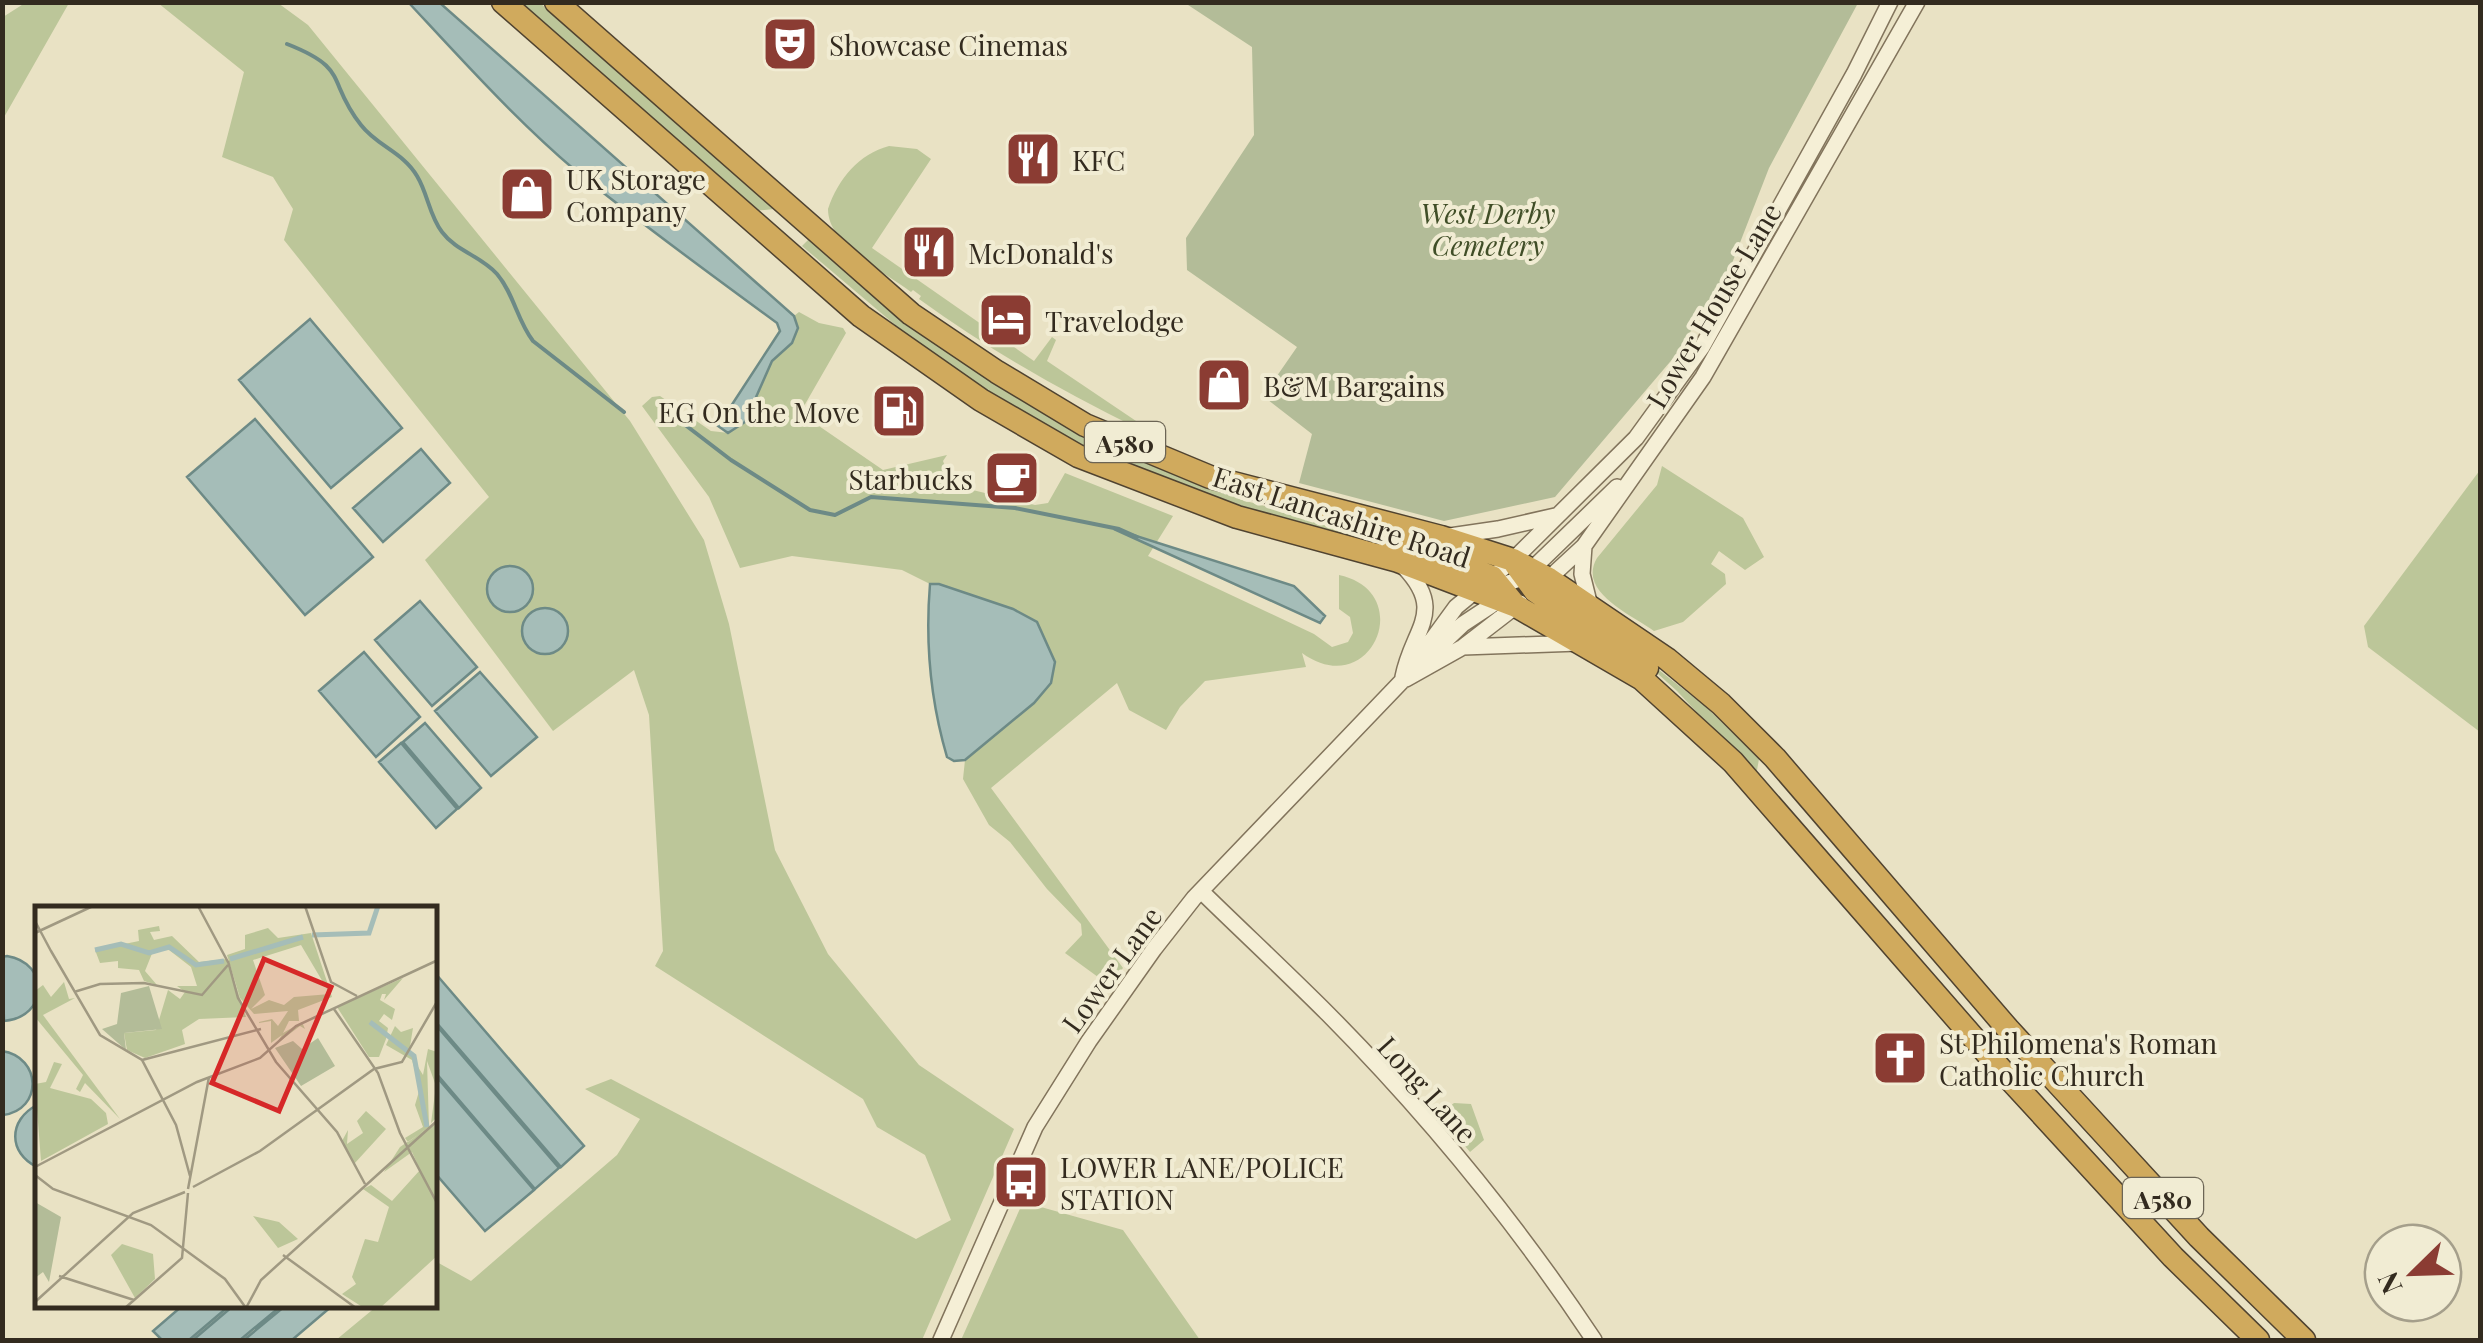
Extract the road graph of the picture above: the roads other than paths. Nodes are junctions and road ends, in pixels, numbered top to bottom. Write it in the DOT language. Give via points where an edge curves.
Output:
graph roads {
  1 [pos="503,2"];
  2 [pos="556,2"];
  3 [pos="1890,2"];
  4 [pos="1917,2"];
  5 [pos="1650,454"];
  6 [pos="1210,477"];
  7 [pos="1562,512"];
  8 [pos="1441,537"];
  9 [pos="1584,546"];
  10 [pos="1398,561"];
  11 [pos="1514,585"];
  12 [pos="1590,606"];
  13 [pos="1580,643"];
  14 [pos="1463,647"];
  15 [pos="1402,681"];
  16 [pos="1690,721"];
  17 [pos="1201,891"];
  18 [pos="941,1340"];
  19 [pos="1594,1340"];
  20 [pos="2258,1340"];
  21 [pos="2304,1340"];
  1 -- 10 [label="highway, East Lancashire Road / A580" via="861,316 981,400 1078,456 1237,517"];
  2 -- 6 [label="highway, East Lancashire Road / A580" via="911,314 1086,425"];
  3 -- 7 [label="street, Lower House Lane" via="1702,347 1636,438"];
  4 -- 5 [label="street, Lower House Lane" via="1749,301"];
  5 -- 9 [label="street, Lower House Lane"];
  5 -- 11 [label="street"];
  6 -- 8 [label="highway, East Lancashire Road / A580"];
  6 -- 11 [label="highway" via="1252,501 1379,534"];
  7 -- 8 [label="street"];
  7 -- 11 [label="street, Lower House Lane"];
  8 -- 11 [label="highway, East Lancashire Road / A580"];
  9 -- 11 [label="street, Lower House Lane"];
  9 -- 12 [label="street"];
  10 -- 11 [label="highway, East Lancashire Road / A580"];
  10 -- 15 [label="street" via="1425,601 1424,625 1408,652"];
  11 -- 12 [label="highway, East Lancashire Road / A580"];
  11 -- 13 [label="highway, East Lancashire Road / A580"];
  11 -- 14 [label="street, Lower Lane"];
  11 -- 15 [label="street"];
  11 -- 15 [label="street, Lower Lane" via="1456,607"];
  11 -- 16 [label="highway" via="1657,676"];
  12 -- 21 [label="highway, East Lancashire Road / A580" via="1748,729 2018,1040 2199,1238"];
  13 -- 14 [label="street"];
  13 -- 16 [label="highway, East Lancashire Road / A580" via="1642,679"];
  14 -- 15 [label="street, Lower Lane"];
  15 -- 17 [label="street, Lower Lane"];
  16 -- 20 [label="highway, East Lancashire Road / A580" via="1758,788 2173,1257"];
  17 -- 18 [label="street, Lower Lane" via="1088,1041 1035,1127"];
  17 -- 19 [label="street, Long Lane" via="1419,1114 1509,1220"];
}
